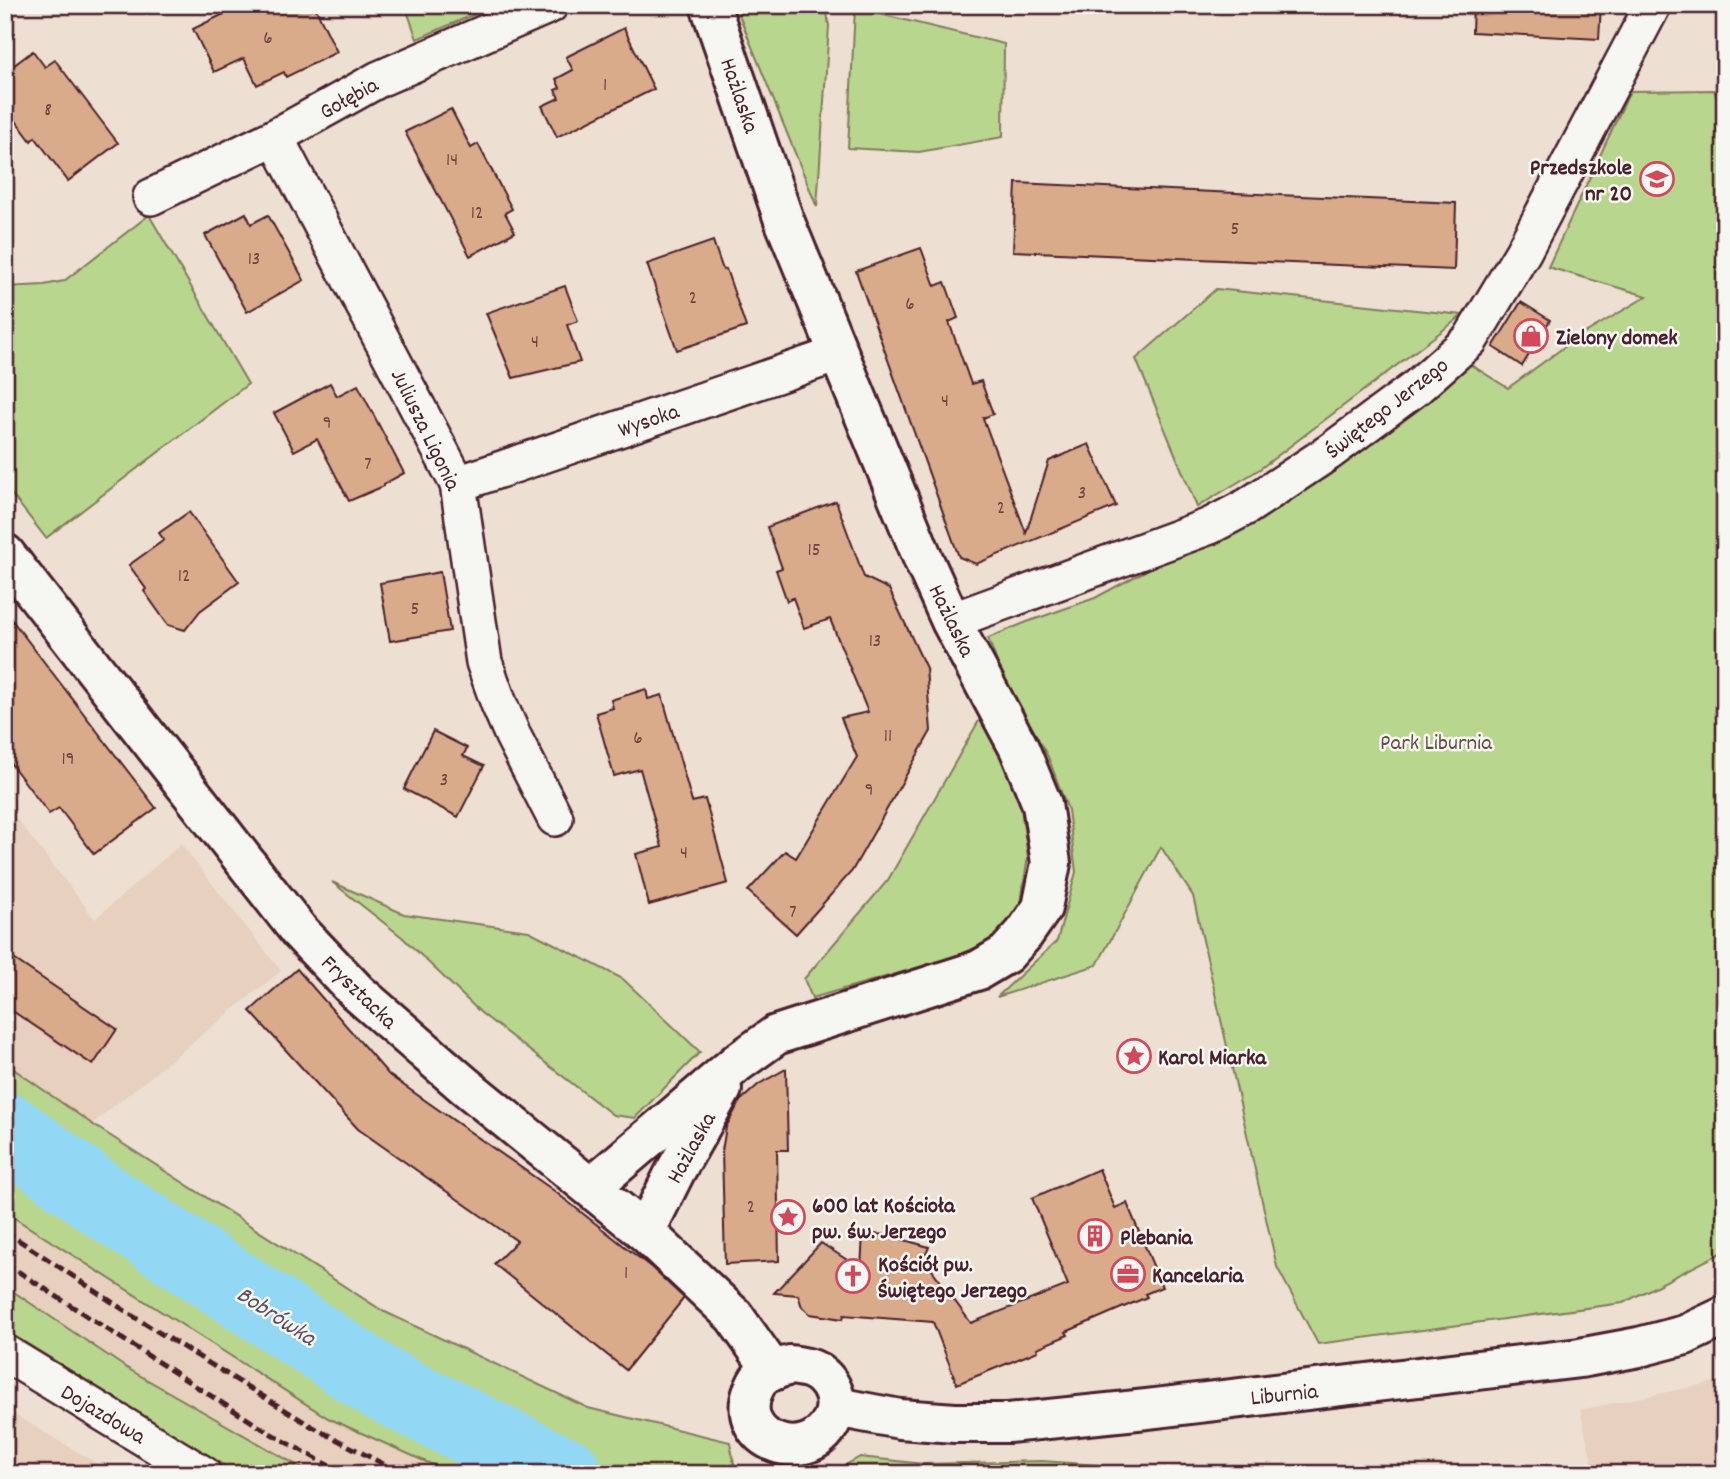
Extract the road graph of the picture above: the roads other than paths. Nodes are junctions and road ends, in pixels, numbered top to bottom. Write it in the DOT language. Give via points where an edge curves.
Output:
graph roads {
  1 [pos="550,5"];
  2 [pos="710,5"];
  3 [pos="1653,5"];
  4 [pos="275,137"];
  5 [pos="151,197"];
  6 [pos="838,354"];
  7 [pos="458,484"];
  8 [pos="5,554"];
  9 [pos="951,621"];
  10 [pos="555,818"];
  11 [pos="737,1063"];
  12 [pos="591,1187"];
  13 [pos="645,1232"];
  14 [pos="1725,1316"];
  15 [pos="5,1353"];
  16 [pos="773,1371"];
  17 [pos="836,1407"];
  18 [pos="788,1460"];
  19 [pos="203,1474"];
  1 -- 4 [label="street, Gołębia" via="379,79"];
  2 -- 6 [label="street, Hażlaska" via="784,220"];
  3 -- 9 [label="street, Świętego Jerzego" via="1524,252 1470,340 1418,387 1328,453 1210,526"];
  4 -- 5 [label="street, Gołębia"];
  4 -- 7 [label="street, Juliusza Ligonia"];
  6 -- 7 [label="street, Wysoka"];
  6 -- 9 [label="street, Hażlaska"];
  7 -- 10 [label="street, Juliusza Ligonia" via="484,662 513,736"];
  8 -- 12 [label="street, Frysztacka" via="299,930 357,992 464,1086"];
  9 -- 11 [label="street, Hażlaska" via="1019,748 1042,804 1051,863 1042,908 1006,954 979,970 776,1035"];
  11 -- 12 [label="street, Hażlaska"];
  11 -- 13 [label="street, Hażlaska"];
  12 -- 13 [label="street, Frysztacka"];
  13 -- 16 [label="street, Frysztacka" via="734,1316"];
  14 -- 17 [label="street, Liburnia" via="1685,1335 1580,1358 1147,1409 1008,1423 955,1423"];
  15 -- 19 [label="street, Dojazdowa"];
  16 -- 17 [label="street" via="790,1365 810,1368 833,1391"];
  16 -- 18 [label="street" via="758,1378 750,1409 762,1435"];
  17 -- 18 [label="street" via="825,1433 801,1446"];
}
